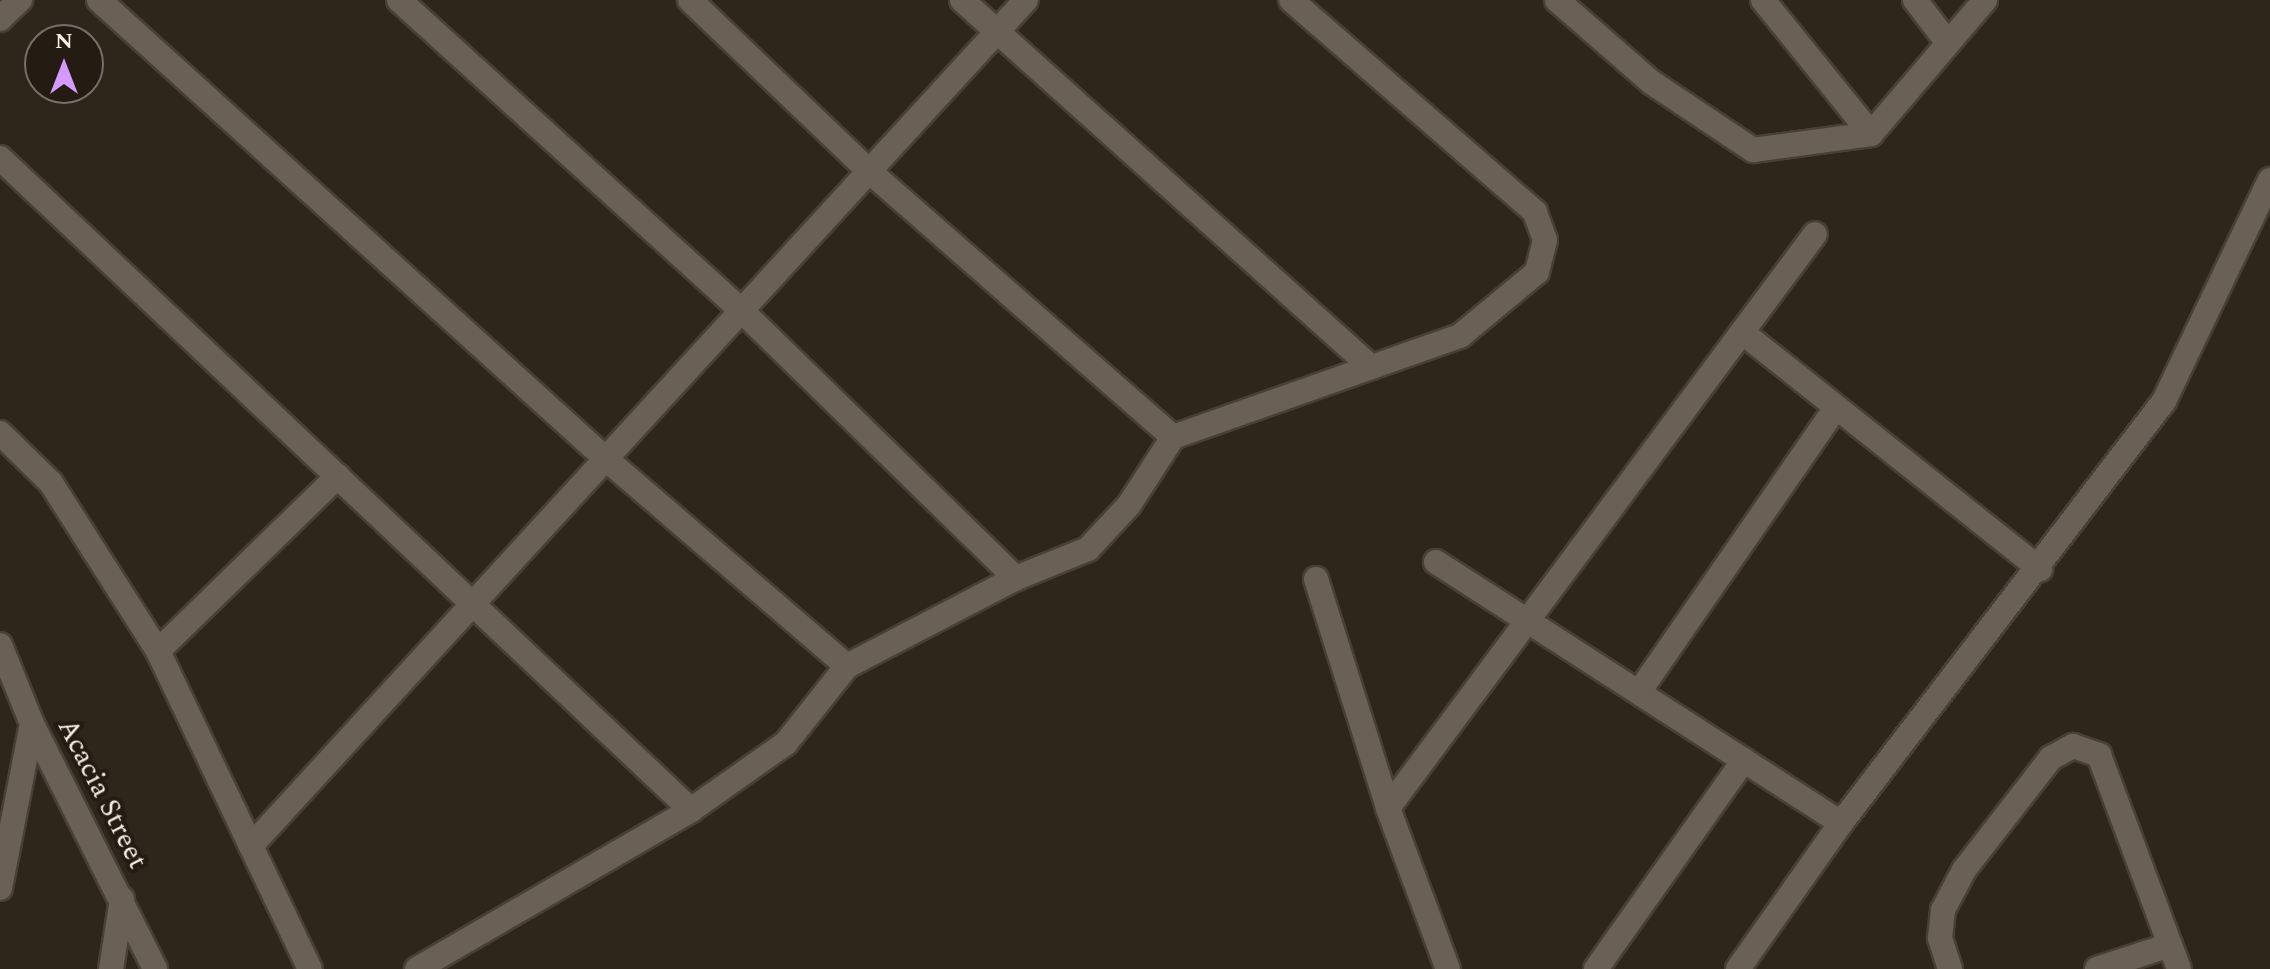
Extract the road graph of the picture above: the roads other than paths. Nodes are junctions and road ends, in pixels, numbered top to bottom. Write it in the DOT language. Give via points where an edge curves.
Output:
graph roads {
  1 [pos="20,0"];
  2 [pos="99,0"];
  3 [pos="399,0"];
  4 [pos="690,0"];
  5 [pos="962,0"];
  6 [pos="1026,0"];
  7 [pos="1291,0"];
  8 [pos="1557,0"];
  9 [pos="1763,0"];
  10 [pos="1915,0"];
  11 [pos="1985,0"];
  12 [pos="0,19"];
  13 [pos="997,32"];
  14 [pos="1948,43"];
  15 [pos="1871,134"];
  16 [pos="0,158"];
  17 [pos="869,171"];
  18 [pos="2270,180"];
  19 [pos="1815,234"];
  20 [pos="742,311"];
  21 [pos="1742,332"];
  22 [pos="1371,367"];
  23 [pos="1836,407"];
  24 [pos="0,433"];
  25 [pos="1173,437"];
  26 [pos="606,459"];
  27 [pos="338,476"];
  28 [pos="1436,562"];
  29 [pos="2040,569"];
  30 [pos="1016,578"];
  31 [pos="1316,579"];
  32 [pos="474,603"];
  33 [pos="1528,621"];
  34 [pos="0,645"];
  35 [pos="158,651"];
  36 [pos="847,666"];
  37 [pos="1639,692"];
  38 [pos="32,724"];
  39 [pos="1744,760"];
  40 [pos="1388,808"];
  41 [pos="691,810"];
  42 [pos="1841,823"];
  43 [pos="251,846"];
  44 [pos="0,888"];
  45 [pos="122,899"];
  46 [pos="2170,945"];
  47 [pos="1743,966"];
  48 [pos="111,969"];
  49 [pos="155,969"];
  50 [pos="310,969"];
  51 [pos="417,969"];
  52 [pos="1448,969"];
  53 [pos="1596,969"];
  54 [pos="1950,969"];
  55 [pos="2097,969"];
  56 [pos="2179,969"];
  1 -- 12 [label="street"];
  2 -- 26 [label="street"];
  3 -- 20 [label="street"];
  4 -- 17 [label="street"];
  5 -- 13 [label="street"];
  6 -- 13 [label="street"];
  7 -- 22 [label="street" via="1535,212 1545,240 1537,272 1460,336"];
  8 -- 15 [label="street" via="1651,82 1753,150"];
  9 -- 15 [label="street"];
  10 -- 14 [label="street"];
  11 -- 14 [label="street"];
  13 -- 17 [label="street"];
  13 -- 22 [label="street"];
  14 -- 15 [label="street"];
  16 -- 27 [label="street"];
  17 -- 20 [label="street"];
  17 -- 25 [label="street"];
  18 -- 29 [label="street" via="2164,401"];
  19 -- 21 [label="street"];
  20 -- 26 [label="street"];
  20 -- 30 [label="street"];
  21 -- 23 [label="street"];
  21 -- 33 [label="street"];
  22 -- 25 [label="street"];
  23 -- 29 [label="street"];
  23 -- 37 [label="street"];
  24 -- 35 [label="street" via="51,483"];
  25 -- 30 [label="street" via="1129,505 1088,549"];
  26 -- 32 [label="street"];
  26 -- 36 [label="street"];
  27 -- 32 [label="street"];
  27 -- 35 [label="street"];
  28 -- 33 [label="street"];
  29 -- 42 [label="street"];
  30 -- 36 [label="street"];
  31 -- 40 [label="street"];
  32 -- 41 [label="street"];
  32 -- 43 [label="street"];
  33 -- 37 [label="street"];
  33 -- 40 [label="street"];
  34 -- 38 [label="street, Acacia Street"];
  35 -- 43 [label="street"];
  36 -- 41 [label="street" via="786,743"];
  37 -- 39 [label="street"];
  38 -- 44 [label="street"];
  38 -- 45 [label="street, Acacia Street"];
  39 -- 42 [label="street"];
  39 -- 53 [label="street"];
  40 -- 52 [label="street"];
  41 -- 51 [label="street"];
  42 -- 47 [label="street"];
  43 -- 50 [label="street"];
  45 -- 48 [label="street"];
  45 -- 49 [label="street, Acacia Street"];
  46 -- 54 [label="street" via="2099,755 2073,746 2051,758 1964,870 1943,910 1940,938"];
  46 -- 55 [label="street"];
  46 -- 56 [label="street"];
}
